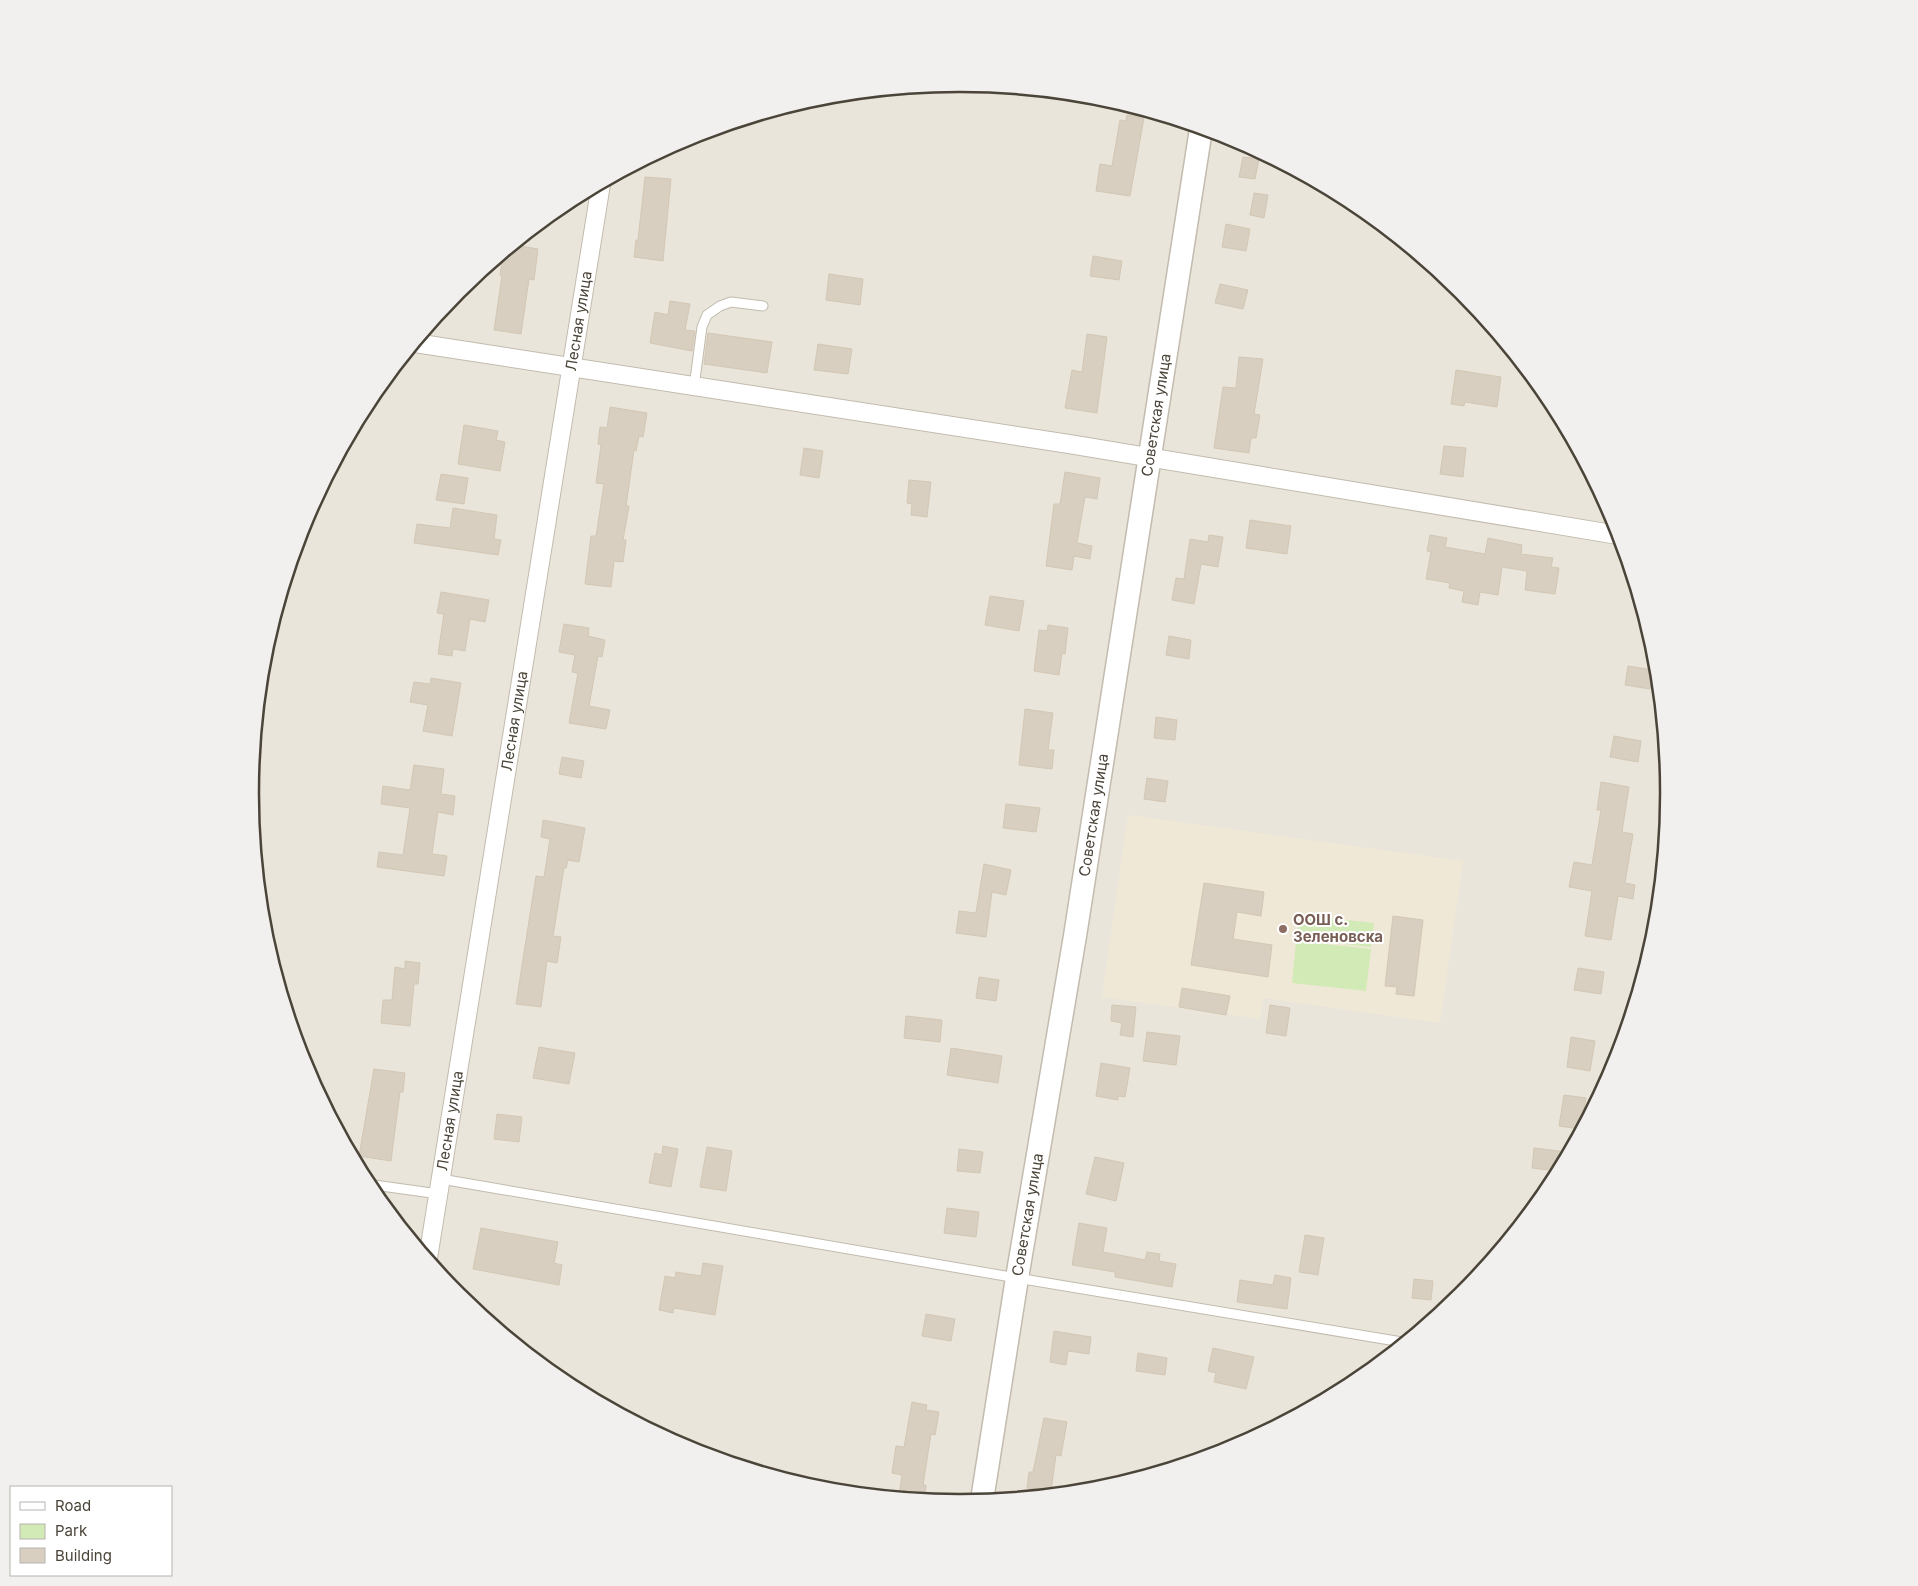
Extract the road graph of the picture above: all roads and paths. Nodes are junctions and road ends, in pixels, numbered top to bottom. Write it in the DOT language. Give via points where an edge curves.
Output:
graph roads {
  1 [pos="1200,136"];
  2 [pos="600,192"];
  3 [pos="763,306"];
  4 [pos="421,344"];
  5 [pos="572,368"];
  6 [pos="694,387"];
  7 [pos="1148,457"];
  8 [pos="1609,534"];
  9 [pos="379,1184"];
  10 [pos="440,1186"];
  11 [pos="429,1251"];
  12 [pos="1017,1278"];
  13 [pos="1395,1341"];
  14 [pos="983,1493"];
  1 -- 7 [label="street, Советская улица"];
  2 -- 5 [label="street, Лесная улица"];
  3 -- 6 [label="lane" via="731,302 707,315 702,327"];
  4 -- 5 [label="street"];
  5 -- 6 [label="street"];
  5 -- 10 [label="street, Лесная улица"];
  6 -- 7 [label="street"];
  7 -- 8 [label="street"];
  7 -- 12 [label="street, Советская улица" via="1075,936"];
  9 -- 10 [label="lane"];
  10 -- 11 [label="street, Лесная улица"];
  10 -- 12 [label="lane"];
  12 -- 13 [label="lane"];
  12 -- 14 [label="street, Советская улица"];
}
